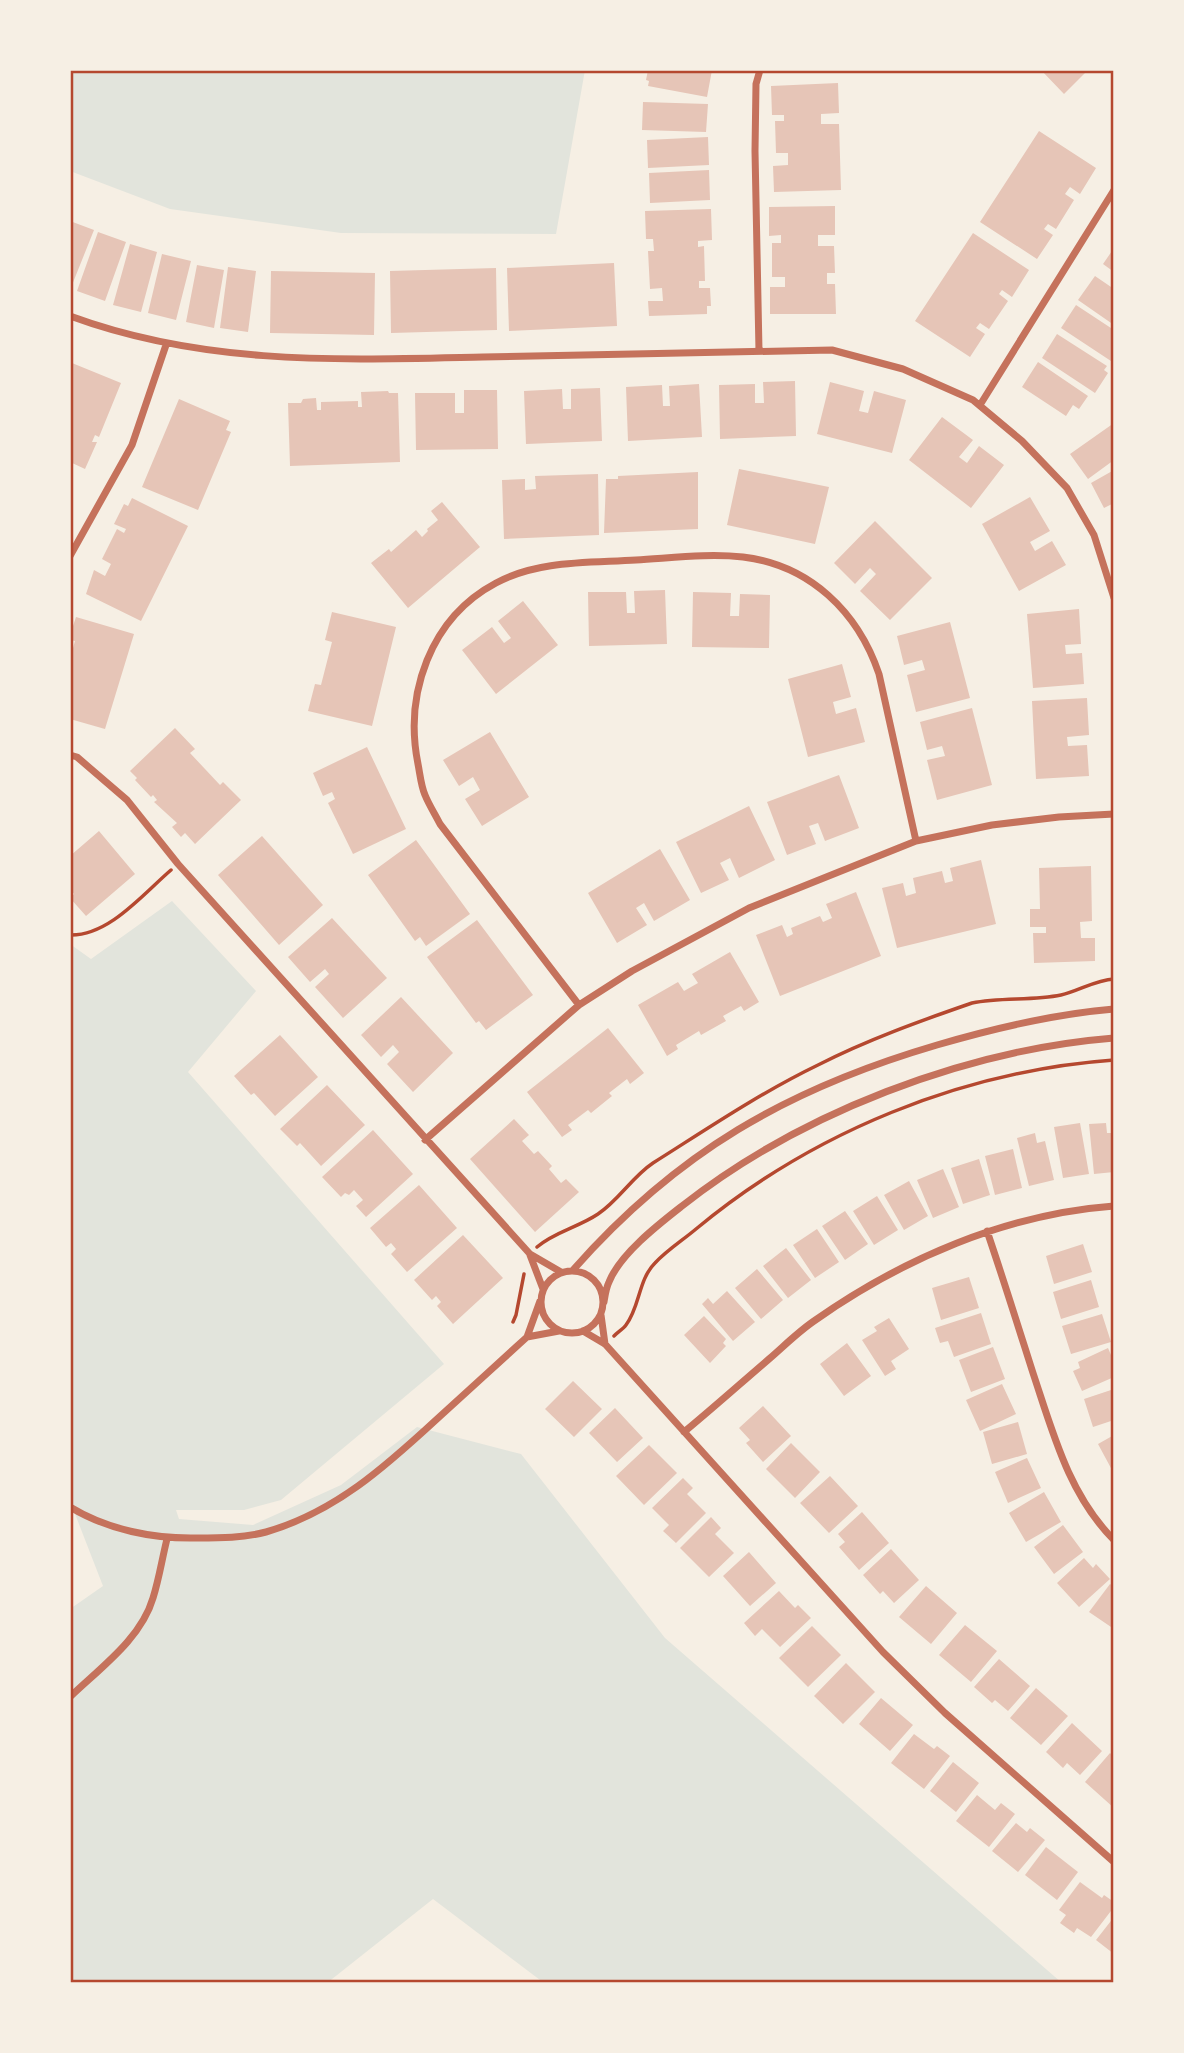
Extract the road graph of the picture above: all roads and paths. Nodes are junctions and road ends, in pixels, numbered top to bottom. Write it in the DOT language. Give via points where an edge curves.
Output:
graph roads {
  1 [pos="760,70"];
  2 [pos="1114,190"];
  3 [pos="70,316"];
  4 [pos="166,345"];
  5 [pos="759,351"];
  6 [pos="980,405"];
  7 [pos="70,556"];
  8 [pos="1114,598"];
  9 [pos="70,755"];
  10 [pos="1114,814"];
  11 [pos="916,841"];
  12 [pos="178,864"];
  13 [pos="70,935"];
  14 [pos="579,1006"];
  15 [pos="1114,1009"];
  16 [pos="1114,1038"];
  17 [pos="1114,1060"];
  18 [pos="425,1140"];
  19 [pos="1114,1206"];
  20 [pos="987,1231"];
  21 [pos="530,1254"];
  22 [pos="573,1270"];
  23 [pos="561,1272"];
  24 [pos="543,1289"];
  25 [pos="540,1301"];
  26 [pos="604,1303"];
  27 [pos="601,1315"];
  28 [pos="559,1331"];
  29 [pos="583,1331"];
  30 [pos="527,1337"];
  31 [pos="605,1344"];
  32 [pos="684,1432"];
  33 [pos="70,1507"];
  34 [pos="167,1539"];
  35 [pos="1114,1540"];
  36 [pos="70,1697"];
  37 [pos="1114,1862"];
  1 -- 5 [label="street" via="755,151"];
  2 -- 6 [label="street"];
  3 -- 4 [label="street"];
  4 -- 5 [label="street" via="240,355 347,359"];
  4 -- 7 [label="street" via="132,445"];
  5 -- 6 [label="street" via="832,350 903,369"];
  6 -- 8 [label="street" via="1067,488 1094,535"];
  9 -- 12 [label="street" via="127,800"];
  10 -- 11 [label="street" via="992,825"];
  11 -- 14 [label="street" via="749,908 632,971"];
  11 -- 14 [label="street" via="871,650 840,606 801,575 774,562 724,555 553,565 497,582 448,622 429,653 416,690 416,755 424,794 440,824"];
  12 -- 13 [label="path" via="107,925"];
  12 -- 18 [label="street"];
  14 -- 18 [label="street"];
  15 -- 22 [label="street" via="964,1037 853,1072 801,1094 694,1157 643,1198"];
  16 -- 26 [label="street" via="1018,1052 966,1066 864,1100 818,1121 712,1182 660,1223 619,1265"];
  17 -- 31 [label="path" via="1051,1068 939,1094 852,1129 799,1157 727,1203 655,1263 627,1324"];
  18 -- 21 [label="street"];
  19 -- 20 [label="street"];
  20 -- 32 [label="street" via="914,1262 812,1322"];
  20 -- 35 [label="street" via="1059,1453 1079,1495"];
  21 -- 23 [label="street"];
  21 -- 24 [label="street"];
  22 -- 23 [label="street"];
  22 -- 26 [label="street" via="595,1280"];
  23 -- 24 [label="street"];
  24 -- 25 [label="street"];
  25 -- 28 [label="street" via="542,1313"];
  25 -- 30 [label="street"];
  26 -- 27 [label="street"];
  27 -- 29 [label="street"];
  27 -- 31 [label="street"];
  28 -- 29 [label="street"];
  28 -- 30 [label="street"];
  29 -- 31 [label="street"];
  30 -- 34 [label="street" via="388,1464 347,1495 304,1519 264,1533"];
  31 -- 32 [label="street"];
  32 -- 37 [label="street" via="892,1661"];
  33 -- 34 [label="street" via="84,1516"];
  34 -- 36 [label="street" via="144,1619 128,1642"];
}
